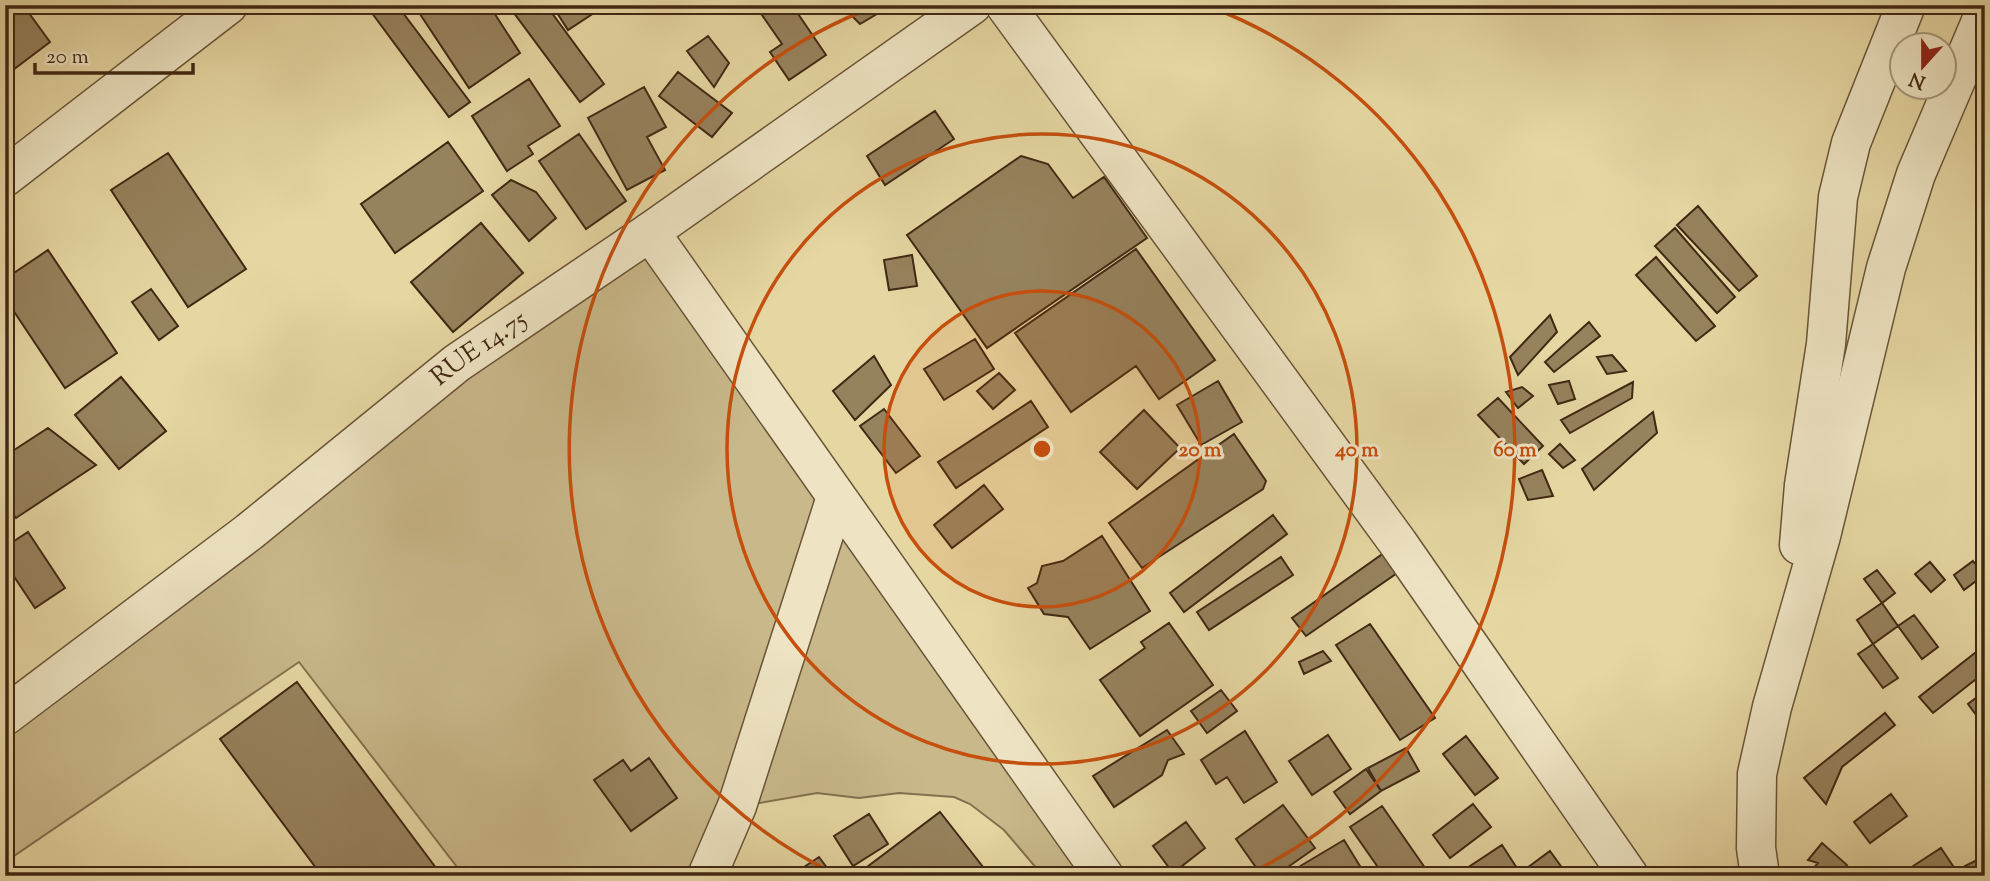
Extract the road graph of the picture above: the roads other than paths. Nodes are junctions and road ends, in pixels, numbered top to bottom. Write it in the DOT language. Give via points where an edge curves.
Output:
graph roads {
  1 [pos="228,5"];
  2 [pos="972,5"];
  3 [pos="1005,5"];
  4 [pos="1906,5"];
  5 [pos="1985,12"];
  6 [pos="5,177"];
  7 [pos="650,232"];
  8 [pos="836,497"];
  9 [pos="1792,641"];
  10 [pos="5,716"];
  11 [pos="707,876"];
  12 [pos="1104,876"];
  13 [pos="1629,876"];
  14 [pos="1760,876"];
  1 -- 6 [label="street"];
  2 -- 7 [label="street, RUE 14.75"];
  3 -- 13 [label="street" via="1398,542"];
  4 -- 9 [label="street" via="1851,143 1838,197 1826,344 1804,485"];
  5 -- 9 [label="street" via="1916,174 1886,268"];
  7 -- 8 [label="street"];
  7 -- 10 [label="street, RUE 14.75" via="457,363 249,532"];
  8 -- 11 [label="street" via="737,807"];
  8 -- 12 [label="street"];
  9 -- 14 [label="street" via="1757,774"];
}
